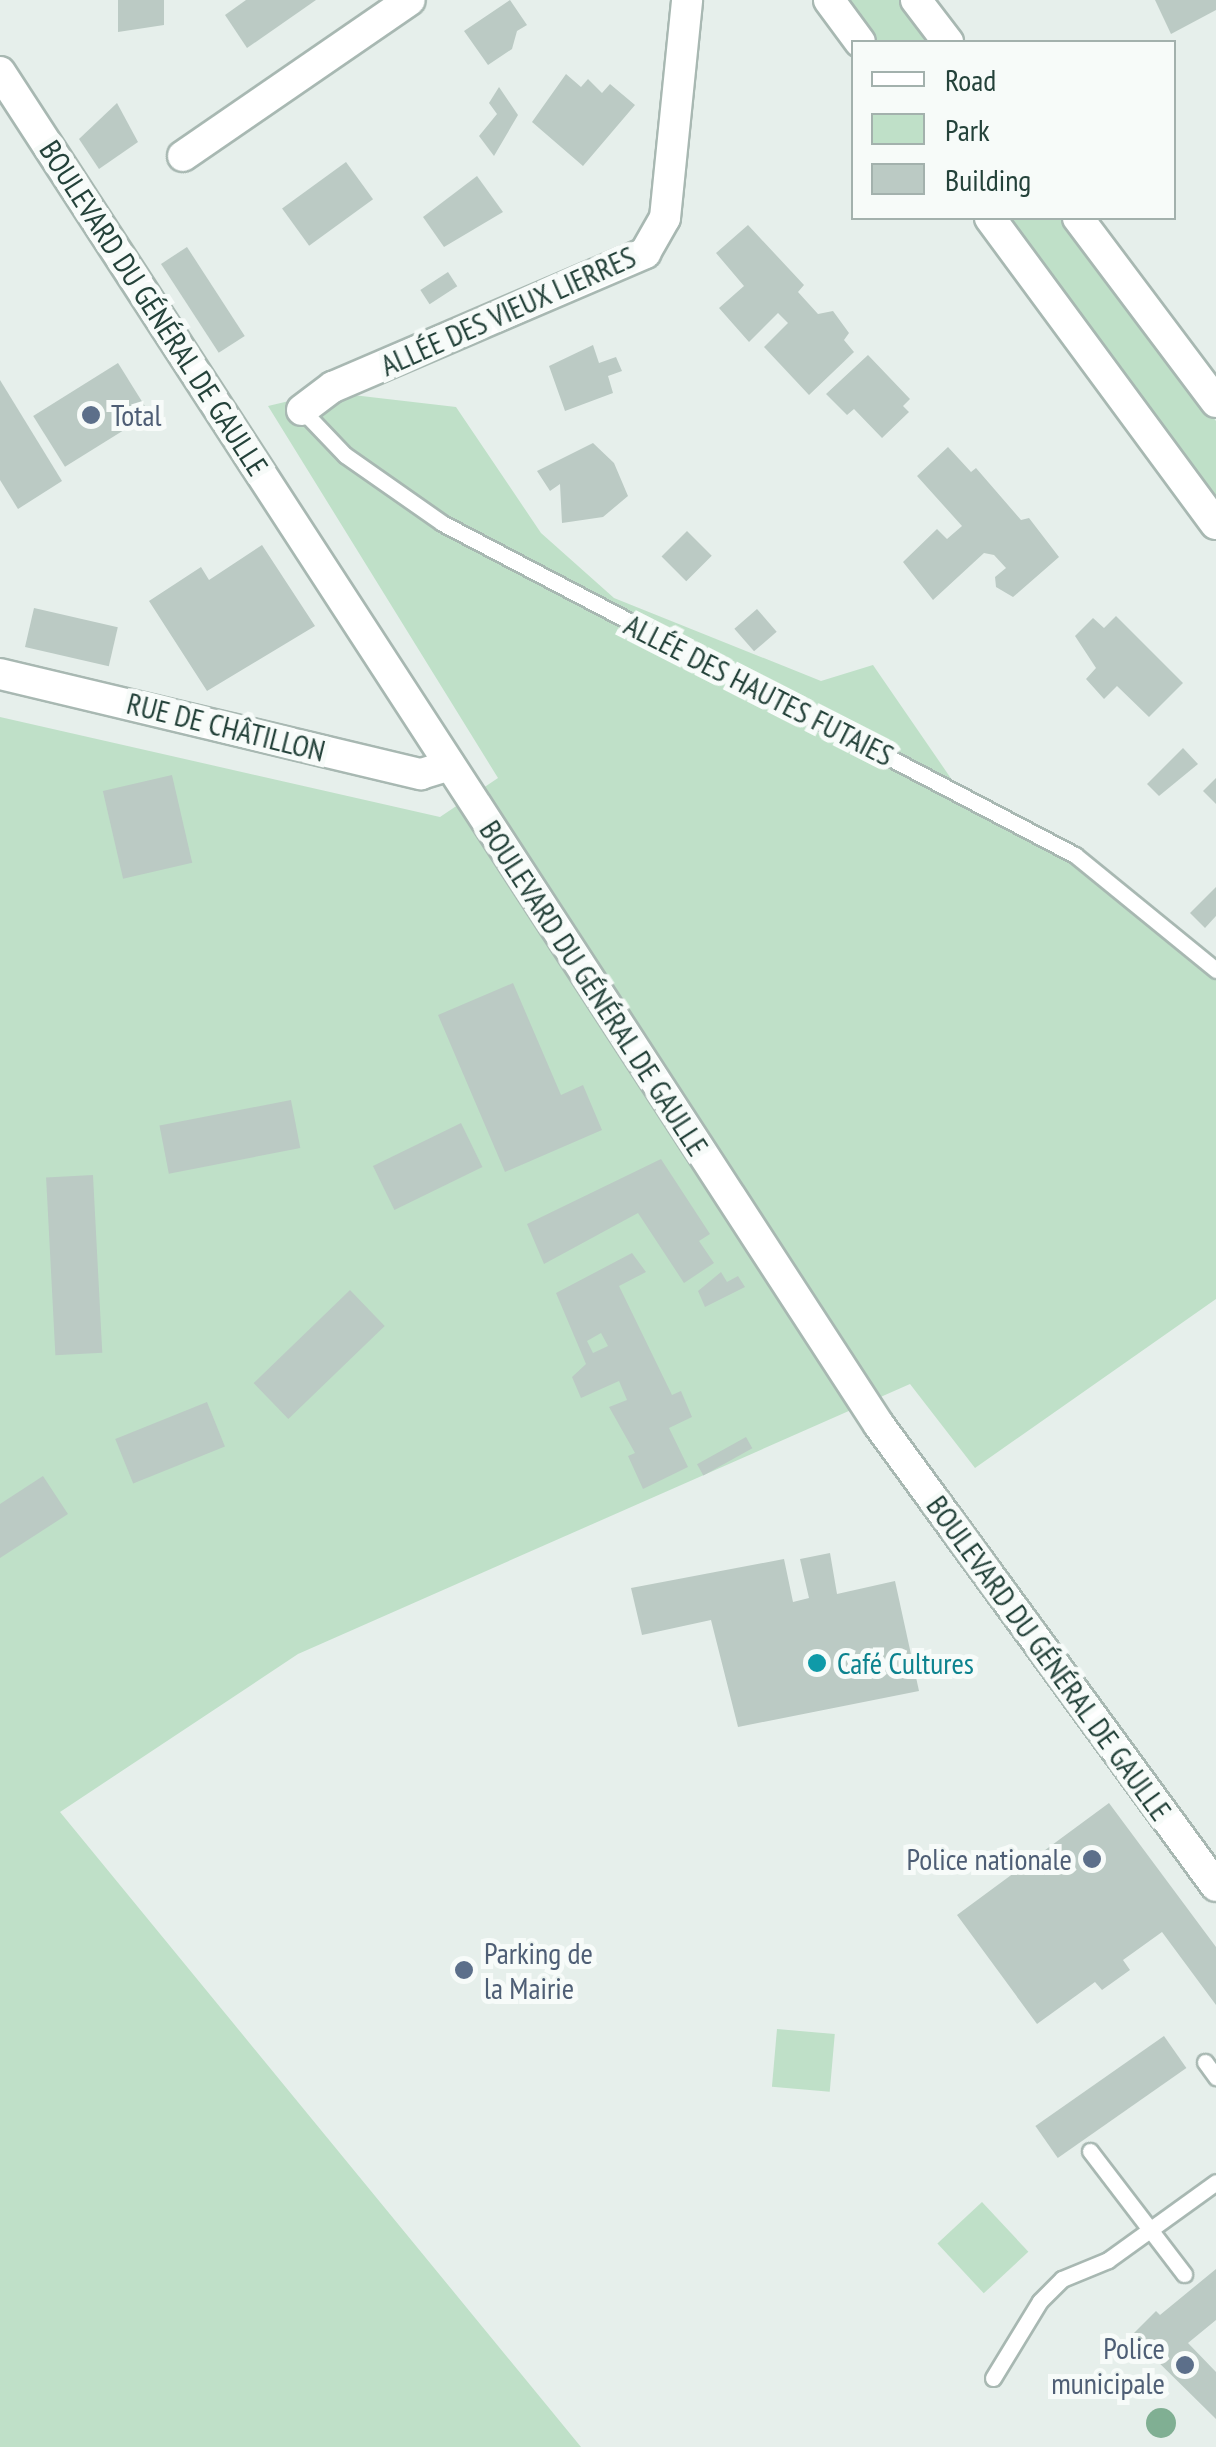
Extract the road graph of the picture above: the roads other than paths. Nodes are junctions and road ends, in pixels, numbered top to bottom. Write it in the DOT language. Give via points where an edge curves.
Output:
graph roads {
  1 [pos="410,0"];
  2 [pos="687,0"];
  3 [pos="829,0"];
  4 [pos="916,0"];
  5 [pos="859,40"];
  6 [pos="946,40"];
  7 [pos="0,72"];
  8 [pos="183,156"];
  9 [pos="991,220"];
  10 [pos="1080,220"];
  11 [pos="1216,402"];
  12 [pos="302,410"];
  13 [pos="1216,524"];
  14 [pos="0,674"];
  15 [pos="450,765"];
  16 [pos="1216,970"];
  17 [pos="1216,1886"];
  18 [pos="1205,2062"];
  19 [pos="1216,2078"];
  20 [pos="1090,2151"];
  21 [pos="1216,2182"];
  22 [pos="1148,2227"];
  23 [pos="1184,2274"];
  24 [pos="992,2378"];
  1 -- 8 [label="main road"];
  2 -- 12 [label="main road, ALLÉE DES VIEUX LIERRES" via="665,218 644,253 333,387"];
  3 -- 5 [label="main road"];
  4 -- 6 [label="main road"];
  7 -- 15 [label="main road, BOULEVARD DU GÉNÉRAL DE GAULLE"];
  9 -- 13 [label="main road"];
  10 -- 11 [label="main road"];
  12 -- 16 [label="lane, ALLÉE DES HAUTES FUTAIES" via="345,455 442,523 1075,855"];
  14 -- 15 [label="main road, RUE DE CHÂTILLON" via="421,774"];
  15 -- 17 [label="main road, BOULEVARD DU GÉNÉRAL DE GAULLE" via="879,1425"];
  18 -- 19 [label="lane"];
  20 -- 22 [label="lane"];
  21 -- 22 [label="lane"];
  22 -- 23 [label="lane"];
  22 -- 24 [label="lane" via="1108,2260 1062,2279 1040,2301"];
}
